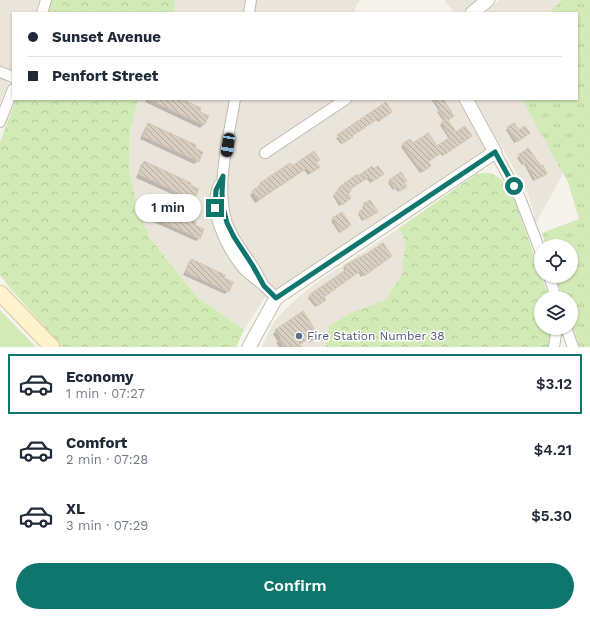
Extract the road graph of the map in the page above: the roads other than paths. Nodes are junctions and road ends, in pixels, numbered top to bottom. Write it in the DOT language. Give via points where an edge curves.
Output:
graph roads {
  1 [pos="46,0"];
  2 [pos="251,0"];
  3 [pos="488,0"];
  4 [pos="42,12"];
  5 [pos="249,12"];
  6 [pos="473,12"];
  7 [pos="0,72"];
  8 [pos="12,77"];
  9 [pos="12,92"];
  10 [pos="235,100"];
  11 [pos="344,100"];
  12 [pos="467,100"];
  13 [pos="0,122"];
  14 [pos="495,152"];
  15 [pos="265,153"];
  16 [pos="536,239"];
  17 [pos="0,293"];
  18 [pos="276,298"];
  19 [pos="556,335"];
  20 [pos="569,335"];
  21 [pos="52,347"];
  22 [pos="249,347"];
  23 [pos="554,347"];
  24 [pos="573,347"];
  1 -- 4 [label="street"];
  2 -- 5 [label="street"];
  3 -- 6 [label="street"];
  7 -- 8 [label="street"];
  9 -- 13 [label="street"];
  10 -- 18 [label="street" via="223,176 223,207 234,237 264,286"];
  11 -- 15 [label="street"];
  12 -- 14 [label="street"];
  14 -- 16 [label="street" via="520,198"];
  14 -- 18 [label="street"];
  17 -- 21 [label="main road"];
  18 -- 22 [label="street"];
  19 -- 23 [label="street"];
  20 -- 24 [label="street"];
}
